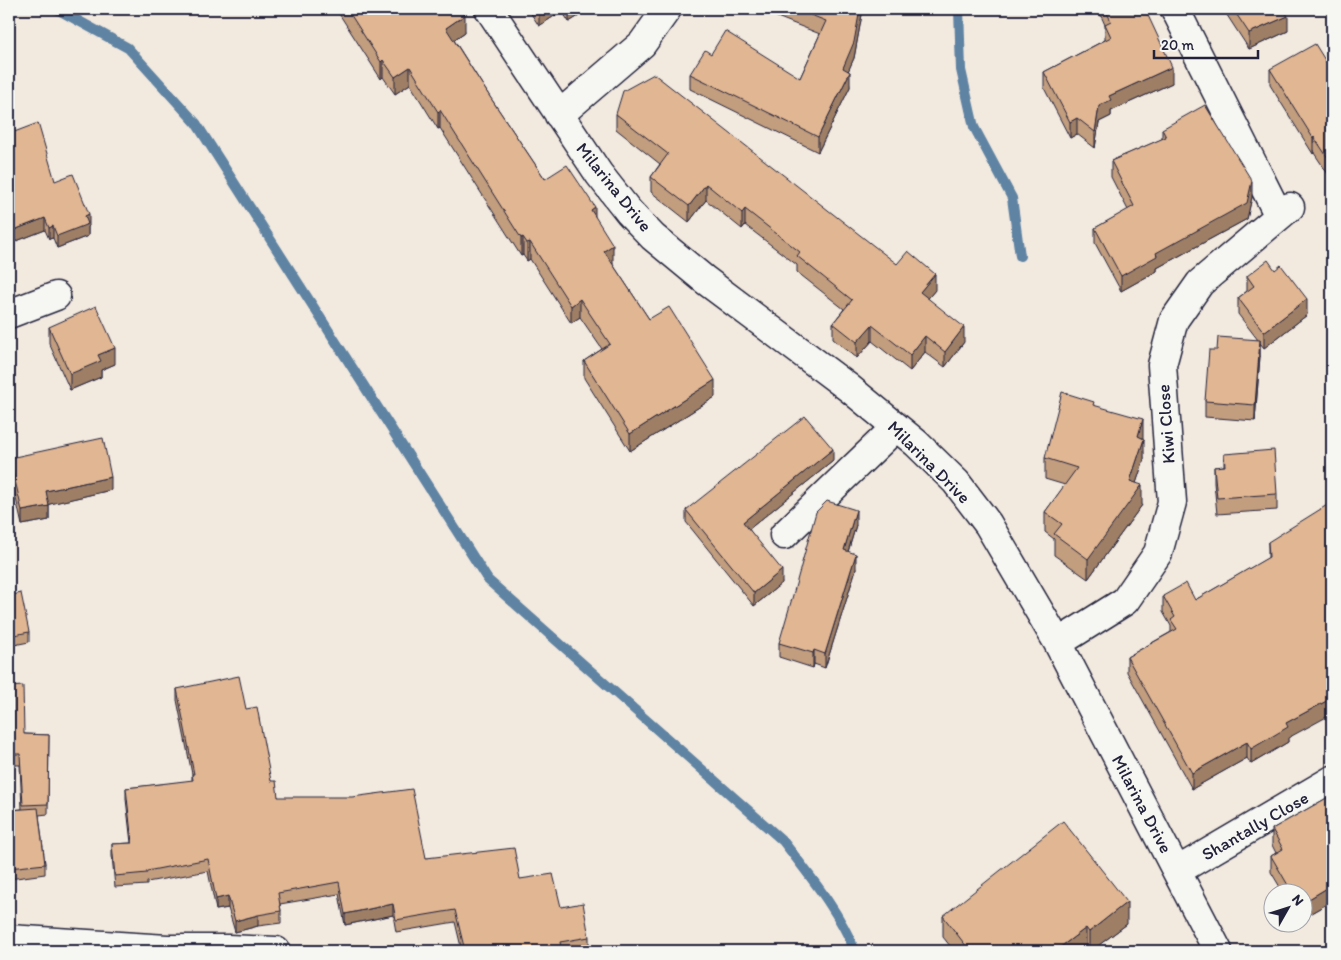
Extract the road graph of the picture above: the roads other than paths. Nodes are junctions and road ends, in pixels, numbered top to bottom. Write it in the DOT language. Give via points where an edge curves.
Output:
graph roads {
  1 [pos="489,9"];
  2 [pos="667,9"];
  3 [pos="1175,9"];
  4 [pos="559,115"];
  5 [pos="56,296"];
  6 [pos="9,314"];
  7 [pos="896,427"];
  8 [pos="784,535"];
  9 [pos="1058,643"];
  10 [pos="1332,780"];
  11 [pos="1177,871"];
  12 [pos="9,939"];
  13 [pos="276,951"];
  14 [pos="1218,951"];
  1 -- 4 [label="street, Milarina Drive"];
  2 -- 4 [label="street" via="642,44"];
  3 -- 9 [label="street, Kiwi Close" via="1285,211 1200,283 1174,320 1162,365 1172,502 1158,553 1125,601"];
  4 -- 7 [label="street, Milarina Drive" via="599,174 653,237"];
  5 -- 6 [label="street"];
  7 -- 8 [label="street"];
  7 -- 9 [label="street, Milarina Drive" via="956,482 988,524"];
  9 -- 11 [label="street, Milarina Drive"];
  10 -- 11 [label="street, Shantally Close"];
  11 -- 14 [label="street, Milarina Drive"];
  12 -- 13 [label="street" via="167,949"];
}
